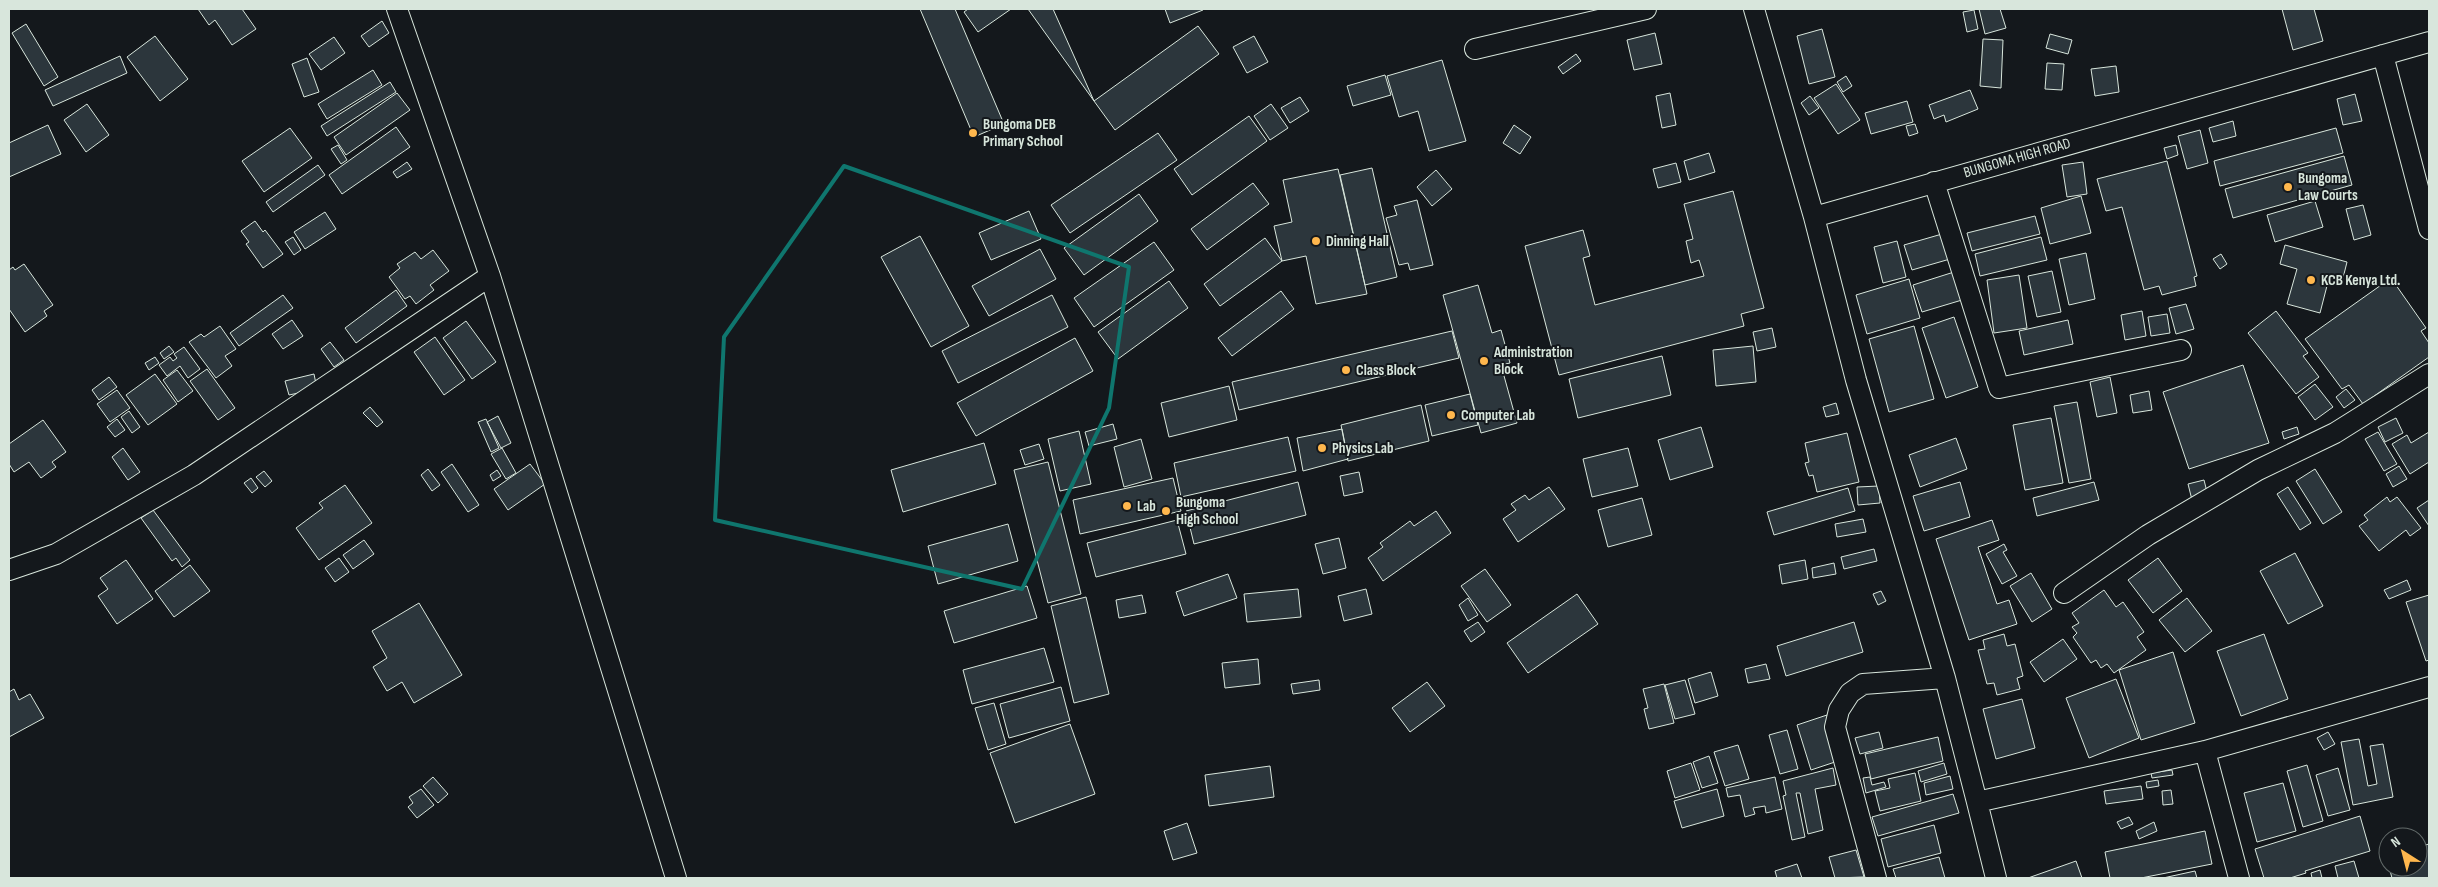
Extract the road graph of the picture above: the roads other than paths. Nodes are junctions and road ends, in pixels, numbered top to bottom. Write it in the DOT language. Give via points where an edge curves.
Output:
graph roads {
  1 [pos="397,9"];
  2 [pos="1646,9"];
  3 [pos="1754,9"];
  4 [pos="2429,42"];
  5 [pos="1475,48"];
  6 [pos="2383,55"];
  7 [pos="1934,182"];
  8 [pos="1814,217"];
  9 [pos="2429,229"];
  10 [pos="490,276"];
  11 [pos="2181,350"];
  12 [pos="2429,374"];
  13 [pos="9,570"];
  14 [pos="2064,593"];
  15 [pos="1945,678"];
  16 [pos="2429,687"];
  17 [pos="2205,751"];
  18 [pos="1977,802"];
  19 [pos="676,878"];
  20 [pos="1876,878"];
  21 [pos="1996,878"];
  22 [pos="2239,878"];
  1 -- 10 [label="street"];
  2 -- 5 [label="street"];
  3 -- 8 [label="street"];
  4 -- 6 [label="street, BUNGOMA HIGH ROAD"];
  6 -- 7 [label="street, BUNGOMA HIGH ROAD"];
  6 -- 9 [label="street"];
  7 -- 8 [label="street, BUNGOMA HIGH ROAD"];
  7 -- 11 [label="street" via="1999,388"];
  8 -- 15 [label="street" via="1856,380"];
  10 -- 13 [label="street" via="194,475 56,554"];
  10 -- 19 [label="street"];
  12 -- 14 [label="street" via="2335,433 2258,470 2148,535"];
  15 -- 18 [label="street"];
  15 -- 20 [label="street" via="1863,684 1850,693 1839,710 1835,727"];
  16 -- 17 [label="street"];
  17 -- 18 [label="street"];
  17 -- 22 [label="street"];
  18 -- 21 [label="street"];
}
